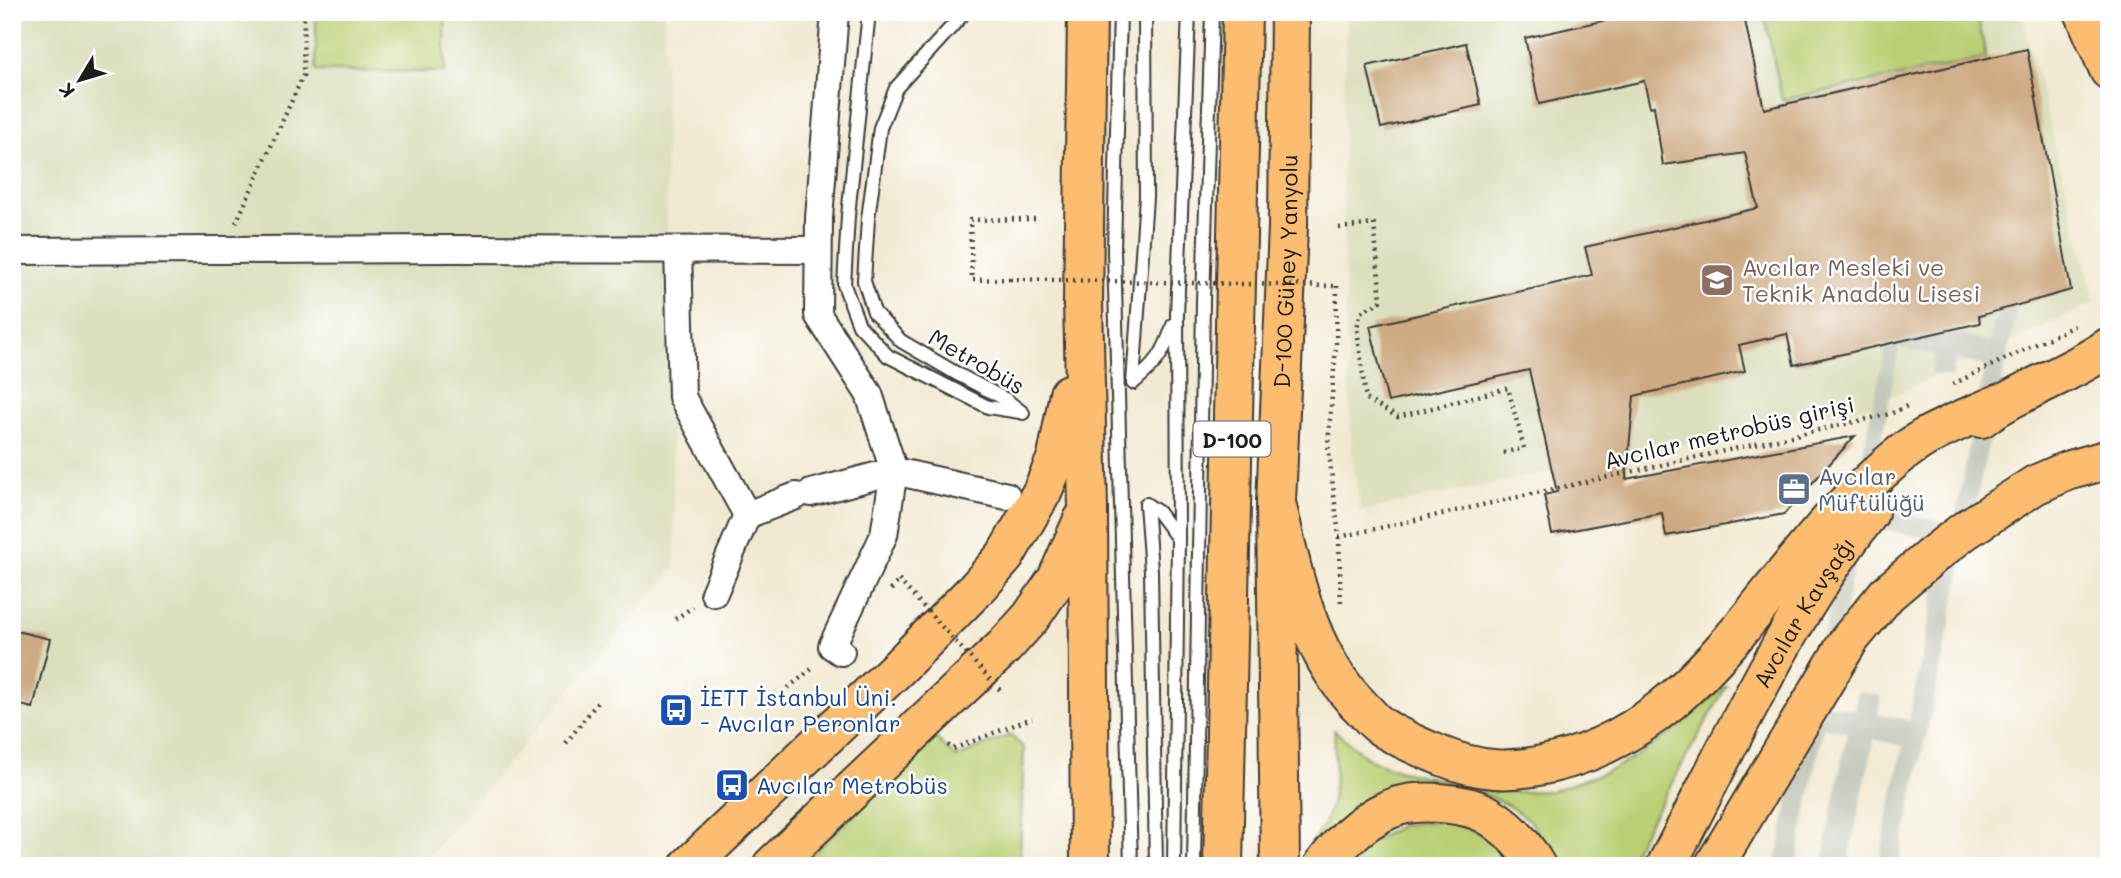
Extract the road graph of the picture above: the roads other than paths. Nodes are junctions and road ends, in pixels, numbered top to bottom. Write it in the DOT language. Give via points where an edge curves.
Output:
graph roads {
  1 [pos="835,12"];
  2 [pos="869,12"];
  3 [pos="965,12"];
  4 [pos="1087,12"];
  5 [pos="1120,12"];
  6 [pos="1145,12"];
  7 [pos="1189,12"];
  8 [pos="1212,12"];
  9 [pos="1242,12"];
  10 [pos="1290,12"];
  11 [pos="2084,12"];
  12 [pos="2109,70"];
  13 [pos="678,250"];
  14 [pos="818,250"];
  15 [pos="12,251"];
  16 [pos="1083,302"];
  17 [pos="1177,315"];
  18 [pos="2095,349"];
  19 [pos="2001,403"];
  20 [pos="2103,460"];
  21 [pos="894,471"];
  22 [pos="1007,496"];
  23 [pos="1276,503"];
  24 [pos="1088,508"];
  25 [pos="747,515"];
  26 [pos="1178,539"];
  27 [pos="714,593"];
  28 [pos="841,652"];
  29 [pos="1769,772"];
  30 [pos="690,865"];
  31 [pos="772,866"];
  32 [pos="1090,866"];
  33 [pos="1131,866"];
  34 [pos="1156,866"];
  35 [pos="1174,866"];
  36 [pos="1194,866"];
  37 [pos="1223,866"];
  38 [pos="1280,866"];
  39 [pos="1323,866"];
  40 [pos="1536,866"];
  41 [pos="1666,866"];
  42 [pos="1714,866"];
  43 [pos="1736,866"];
  1 -- 14 [label="street"];
  2 -- 3 [label="lane, Metrobüs" via="844,285 855,315 888,356 988,407 1023,413 901,341 874,312 864,281 880,128 896,88"];
  4 -- 16 [label="main road"];
  5 -- 33 [label="lane" via="1114,250"];
  6 -- 17 [label="lane" via="1146,197 1133,383 1166,348"];
  7 -- 17 [label="lane"];
  8 -- 36 [label="lane"];
  9 -- 37 [label="main road, D-100"];
  10 -- 23 [label="main road, D-100 Güney Yanyolu" via="1289,228"];
  11 -- 12 [label="main road"];
  13 -- 14 [label="street"];
  13 -- 15 [label="street"];
  13 -- 25 [label="street" via="682,397"];
  14 -- 21 [label="street" via="818,315 869,394"];
  16 -- 24 [label="main road"];
  16 -- 30 [label="main road" via="1057,457 1005,556 899,667"];
  17 -- 26 [label="lane"];
  18 -- 19 [label="main road, Avcılar Kavşağı"];
  19 -- 23 [label="main road" via="1924,438 1888,464 1813,541 1714,662 1664,707 1599,747 1533,768 1490,770 1455,762 1380,726 1353,699 1316,642"];
  19 -- 41 [label="main road, Avcılar Kavşağı" via="1927,457 1880,500 1841,549 1786,637"];
  20 -- 29 [label="main road" via="2035,485 1933,555 1887,594 1849,640"];
  21 -- 22 [label="street"];
  21 -- 25 [label="street"];
  21 -- 28 [label="street" via="884,535 832,646"];
  23 -- 38 [label="main road, D-100 Güney Yanyolu"];
  24 -- 31 [label="main road" via="1056,579 1004,648"];
  24 -- 32 [label="main road"];
  25 -- 27 [label="street"];
  26 -- 34 [label="lane" via="1146,504"];
  26 -- 35 [label="lane"];
  29 -- 42 [label="main road"];
  29 -- 43 [label="main road"];
  39 -- 40 [label="main road" via="1366,822 1398,806 1426,802 1487,814 1511,832"];
}
